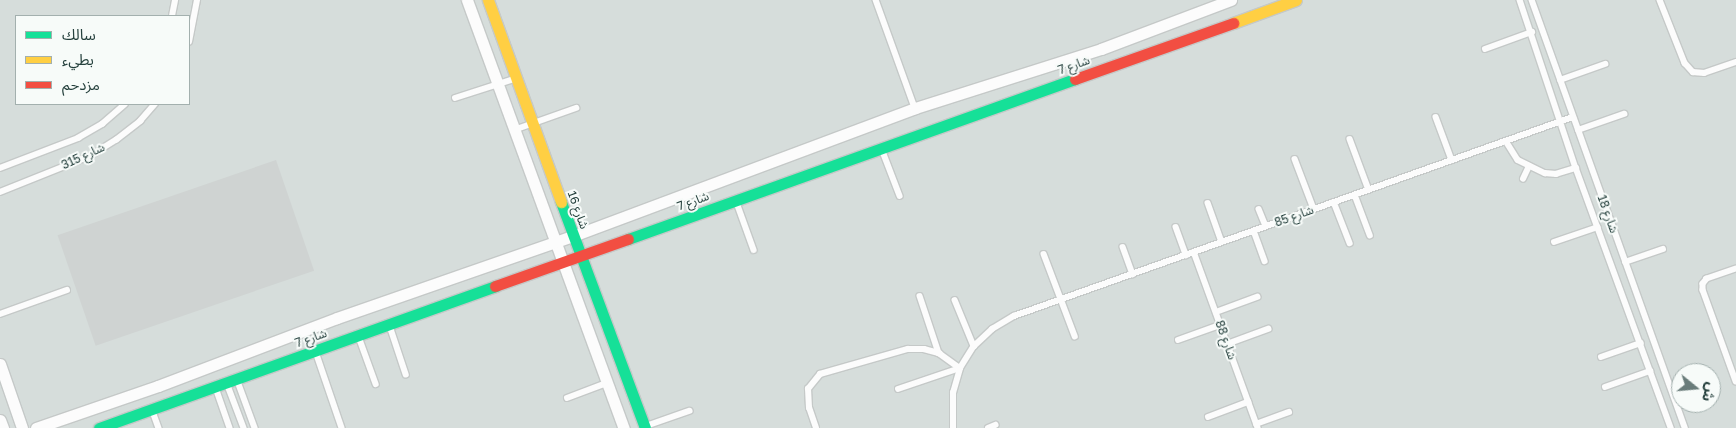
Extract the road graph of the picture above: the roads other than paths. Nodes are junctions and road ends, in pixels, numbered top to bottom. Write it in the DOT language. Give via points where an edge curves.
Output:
graph roads {
  1 [pos="175,0"];
  2 [pos="197,0"];
  3 [pos="467,0"];
  4 [pos="488,0"];
  5 [pos="876,0"];
  6 [pos="1230,0"];
  7 [pos="1296,0"];
  8 [pos="1520,0"];
  9 [pos="1532,0"];
  10 [pos="1660,0"];
  11 [pos="172,15"];
  12 [pos="1532,32"];
  13 [pos="190,37"];
  14 [pos="1485,49"];
  15 [pos="1736,62"];
  16 [pos="1606,64"];
  17 [pos="516,78"];
  18 [pos="1560,80"];
  19 [pos="498,85"];
  20 [pos="454,98"];
  21 [pos="124,105"];
  22 [pos="154,105"];
  23 [pos="576,108"];
  24 [pos="915,108"];
  25 [pos="1624,114"];
  26 [pos="1436,117"];
  27 [pos="1573,117"];
  28 [pos="1561,121"];
  29 [pos="532,123"];
  30 [pos="514,130"];
  31 [pos="1578,130"];
  32 [pos="1350,139"];
  33 [pos="1506,141"];
  34 [pos="881,148"];
  35 [pos="1295,159"];
  36 [pos="1452,160"];
  37 [pos="1529,166"];
  38 [pos="0,168"];
  39 [pos="1576,168"];
  40 [pos="1523,179"];
  41 [pos="1369,190"];
  42 [pos="0,192"];
  43 [pos="1355,195"];
  44 [pos="900,196"];
  45 [pos="736,200"];
  46 [pos="1334,202"];
  47 [pos="1208,203"];
  48 [pos="1259,208"];
  49 [pos="1314,209"];
  50 [pos="1266,226"];
  51 [pos="1176,227"];
  52 [pos="1598,227"];
  53 [pos="1254,231"];
  54 [pos="1370,235"];
  55 [pos="573,236"];
  56 [pos="555,242"];
  57 [pos="1222,242"];
  58 [pos="1554,242"];
  59 [pos="1350,243"];
  60 [pos="1123,247"];
  61 [pos="1663,249"];
  62 [pos="754,250"];
  63 [pos="1194,252"];
  64 [pos="1044,254"];
  65 [pos="1186,255"];
  66 [pos="580,256"];
  67 [pos="1265,261"];
  68 [pos="563,262"];
  69 [pos="1625,262"];
  70 [pos="1736,269"];
  71 [pos="1133,274"];
  72 [pos="67,290"];
  73 [pos="920,296"];
  74 [pos="1256,297"];
  75 [pos="955,300"];
  76 [pos="1061,300"];
  77 [pos="1216,312"];
  78 [pos="0,314"];
  79 [pos="389,324"];
  80 [pos="1220,325"];
  81 [pos="1268,329"];
  82 [pos="358,335"];
  83 [pos="1075,336"];
  84 [pos="1178,340"];
  85 [pos="1641,343"];
  86 [pos="1227,344"];
  87 [pos="974,346"];
  88 [pos="315,351"];
  89 [pos="939,353"];
  90 [pos="617,355"];
  91 [pos="1601,357"];
  92 [pos="599,362"];
  93 [pos="0,364"];
  94 [pos="960,368"];
  95 [pos="1650,370"];
  96 [pos="406,374"];
  97 [pos="232,380"];
  98 [pos="1736,381"];
  99 [pos="607,383"];
  100 [pos="376,384"];
  101 [pos="215,386"];
  102 [pos="1605,386"];
  103 [pos="898,389"];
  104 [pos="567,398"];
  105 [pos="1248,402"];
  106 [pos="152,409"];
  107 [pos="689,411"];
  108 [pos="1289,412"];
  109 [pos="1208,417"];
  110 [pos="0,420"];
  111 [pos="995,425"];
  112 [pos="1257,426"];
  113 [pos="645,427"];
  114 [pos="3,428"];
  115 [pos="22,428"];
  116 [pos="36,428"];
  117 [pos="99,428"];
  118 [pos="159,428"];
  119 [pos="230,428"];
  120 [pos="244,428"];
  121 [pos="255,428"];
  122 [pos="342,428"];
  123 [pos="624,428"];
  124 [pos="816,428"];
  125 [pos="953,428"];
  126 [pos="988,428"];
  127 [pos="1671,428"];
  128 [pos="1685,428"];
  1 -- 11 [label="lane"];
  2 -- 13 [label="lane"];
  3 -- 19 [label="street"];
  4 -- 17 [label="street, شارع 16"];
  5 -- 24 [label="lane"];
  6 -- 24 [label="street, شارع 7" via="1101,49"];
  7 -- 34 [label="street, شارع 7"];
  8 -- 12 [label="lane, شارع 18"];
  9 -- 18 [label="lane, شارع 18"];
  10 -- 15 [label="lane" via="1685,63 1693,72 1704,73"];
  12 -- 14 [label="lane"];
  12 -- 28 [label="lane, شارع 18"];
  16 -- 18 [label="lane"];
  17 -- 19 [label="lane"];
  17 -- 29 [label="street, شارع 16"];
  18 -- 27 [label="lane, شارع 18"];
  19 -- 20 [label="lane"];
  19 -- 30 [label="street"];
  21 -- 38 [label="lane, شارع 315" via="102,124 78,138"];
  22 -- 42 [label="lane, شارع 315" via="122,136 96,152"];
  23 -- 29 [label="lane"];
  24 -- 55 [label="street, شارع 7"];
  25 -- 31 [label="lane"];
  26 -- 36 [label="lane"];
  27 -- 28 [label="lane, شارع 85"];
  27 -- 31 [label="lane, شارع 18"];
  28 -- 33 [label="lane, شارع 85"];
  28 -- 39 [label="lane, شارع 18"];
  29 -- 30 [label="lane"];
  29 -- 55 [label="street, شارع 16"];
  30 -- 56 [label="street"];
  31 -- 69 [label="lane, شارع 18"];
  32 -- 41 [label="lane"];
  33 -- 36 [label="lane, شارع 85"];
  33 -- 37 [label="lane" via="1513,154"];
  34 -- 44 [label="lane"];
  34 -- 45 [label="street, شارع 7"];
  35 -- 49 [label="lane"];
  36 -- 41 [label="lane, شارع 85"];
  37 -- 39 [label="lane" via="1556,174"];
  37 -- 40 [label="lane"];
  39 -- 52 [label="lane, شارع 18"];
  41 -- 43 [label="lane, شارع 85"];
  43 -- 46 [label="lane, شارع 85"];
  43 -- 54 [label="lane"];
  45 -- 62 [label="lane"];
  45 -- 66 [label="street, شارع 7"];
  46 -- 49 [label="lane, شارع 85"];
  46 -- 59 [label="lane"];
  47 -- 57 [label="lane"];
  48 -- 50 [label="lane"];
  49 -- 50 [label="lane, شارع 85"];
  50 -- 53 [label="lane, شارع 85"];
  51 -- 65 [label="lane"];
  52 -- 58 [label="lane"];
  52 -- 85 [label="lane, شارع 18"];
  53 -- 57 [label="lane, شارع 85"];
  53 -- 67 [label="lane"];
  55 -- 56 [label="street, شارع 7"];
  55 -- 66 [label="street, شارع 16"];
  56 -- 68 [label="street"];
  56 -- 116 [label="street, شارع 7"];
  57 -- 63 [label="lane, شارع 85"];
  60 -- 71 [label="lane"];
  61 -- 69 [label="lane"];
  63 -- 65 [label="lane, شارع 85"];
  63 -- 77 [label="lane, شارع 88"];
  64 -- 76 [label="lane"];
  65 -- 71 [label="lane, شارع 85"];
  66 -- 68 [label="street, شارع 7"];
  66 -- 90 [label="street, شارع 16"];
  68 -- 79 [label="street, شارع 7"];
  68 -- 92 [label="street"];
  69 -- 128 [label="lane, شارع 18"];
  70 -- 98 [label="lane" via="1707,279 1703,290"];
  71 -- 76 [label="lane, شارع 85"];
  72 -- 78 [label="lane"];
  73 -- 89 [label="lane"];
  74 -- 77 [label="lane"];
  75 -- 87 [label="lane"];
  76 -- 83 [label="lane"];
  76 -- 87 [label="lane, شارع 85" via="1014,316 992,329"];
  77 -- 80 [label="lane, شارع 88"];
  79 -- 82 [label="street, شارع 7"];
  79 -- 96 [label="lane"];
  80 -- 84 [label="lane"];
  80 -- 86 [label="lane, شارع 88"];
  81 -- 86 [label="lane"];
  82 -- 88 [label="street, شارع 7"];
  82 -- 100 [label="lane"];
  85 -- 91 [label="lane"];
  85 -- 95 [label="lane, شارع 18"];
  86 -- 105 [label="lane, شارع 88"];
  87 -- 94 [label="lane, شارع 85"];
  88 -- 97 [label="street, شارع 7"];
  88 -- 122 [label="lane"];
  89 -- 94 [label="lane"];
  89 -- 124 [label="lane" via="908,349 820,374 808,389 809,408"];
  90 -- 92 [label="street"];
  90 -- 113 [label="street, شارع 16"];
  92 -- 99 [label="street"];
  93 -- 115 [label="street"];
  94 -- 103 [label="lane"];
  94 -- 125 [label="lane, شارع 85" via="953,393"];
  95 -- 102 [label="lane"];
  95 -- 127 [label="lane, شارع 18"];
  97 -- 101 [label="street, شارع 7"];
  97 -- 120 [label="lane"];
  97 -- 121 [label="lane"];
  99 -- 104 [label="lane"];
  99 -- 123 [label="street"];
  101 -- 106 [label="street, شارع 7"];
  101 -- 119 [label="lane"];
  105 -- 109 [label="lane"];
  105 -- 112 [label="lane, شارع 88"];
  106 -- 117 [label="street, شارع 7"];
  106 -- 118 [label="lane"];
  107 -- 113 [label="lane"];
  108 -- 112 [label="lane"];
  110 -- 114 [label="street"];
  111 -- 126 [label="lane"];
}
